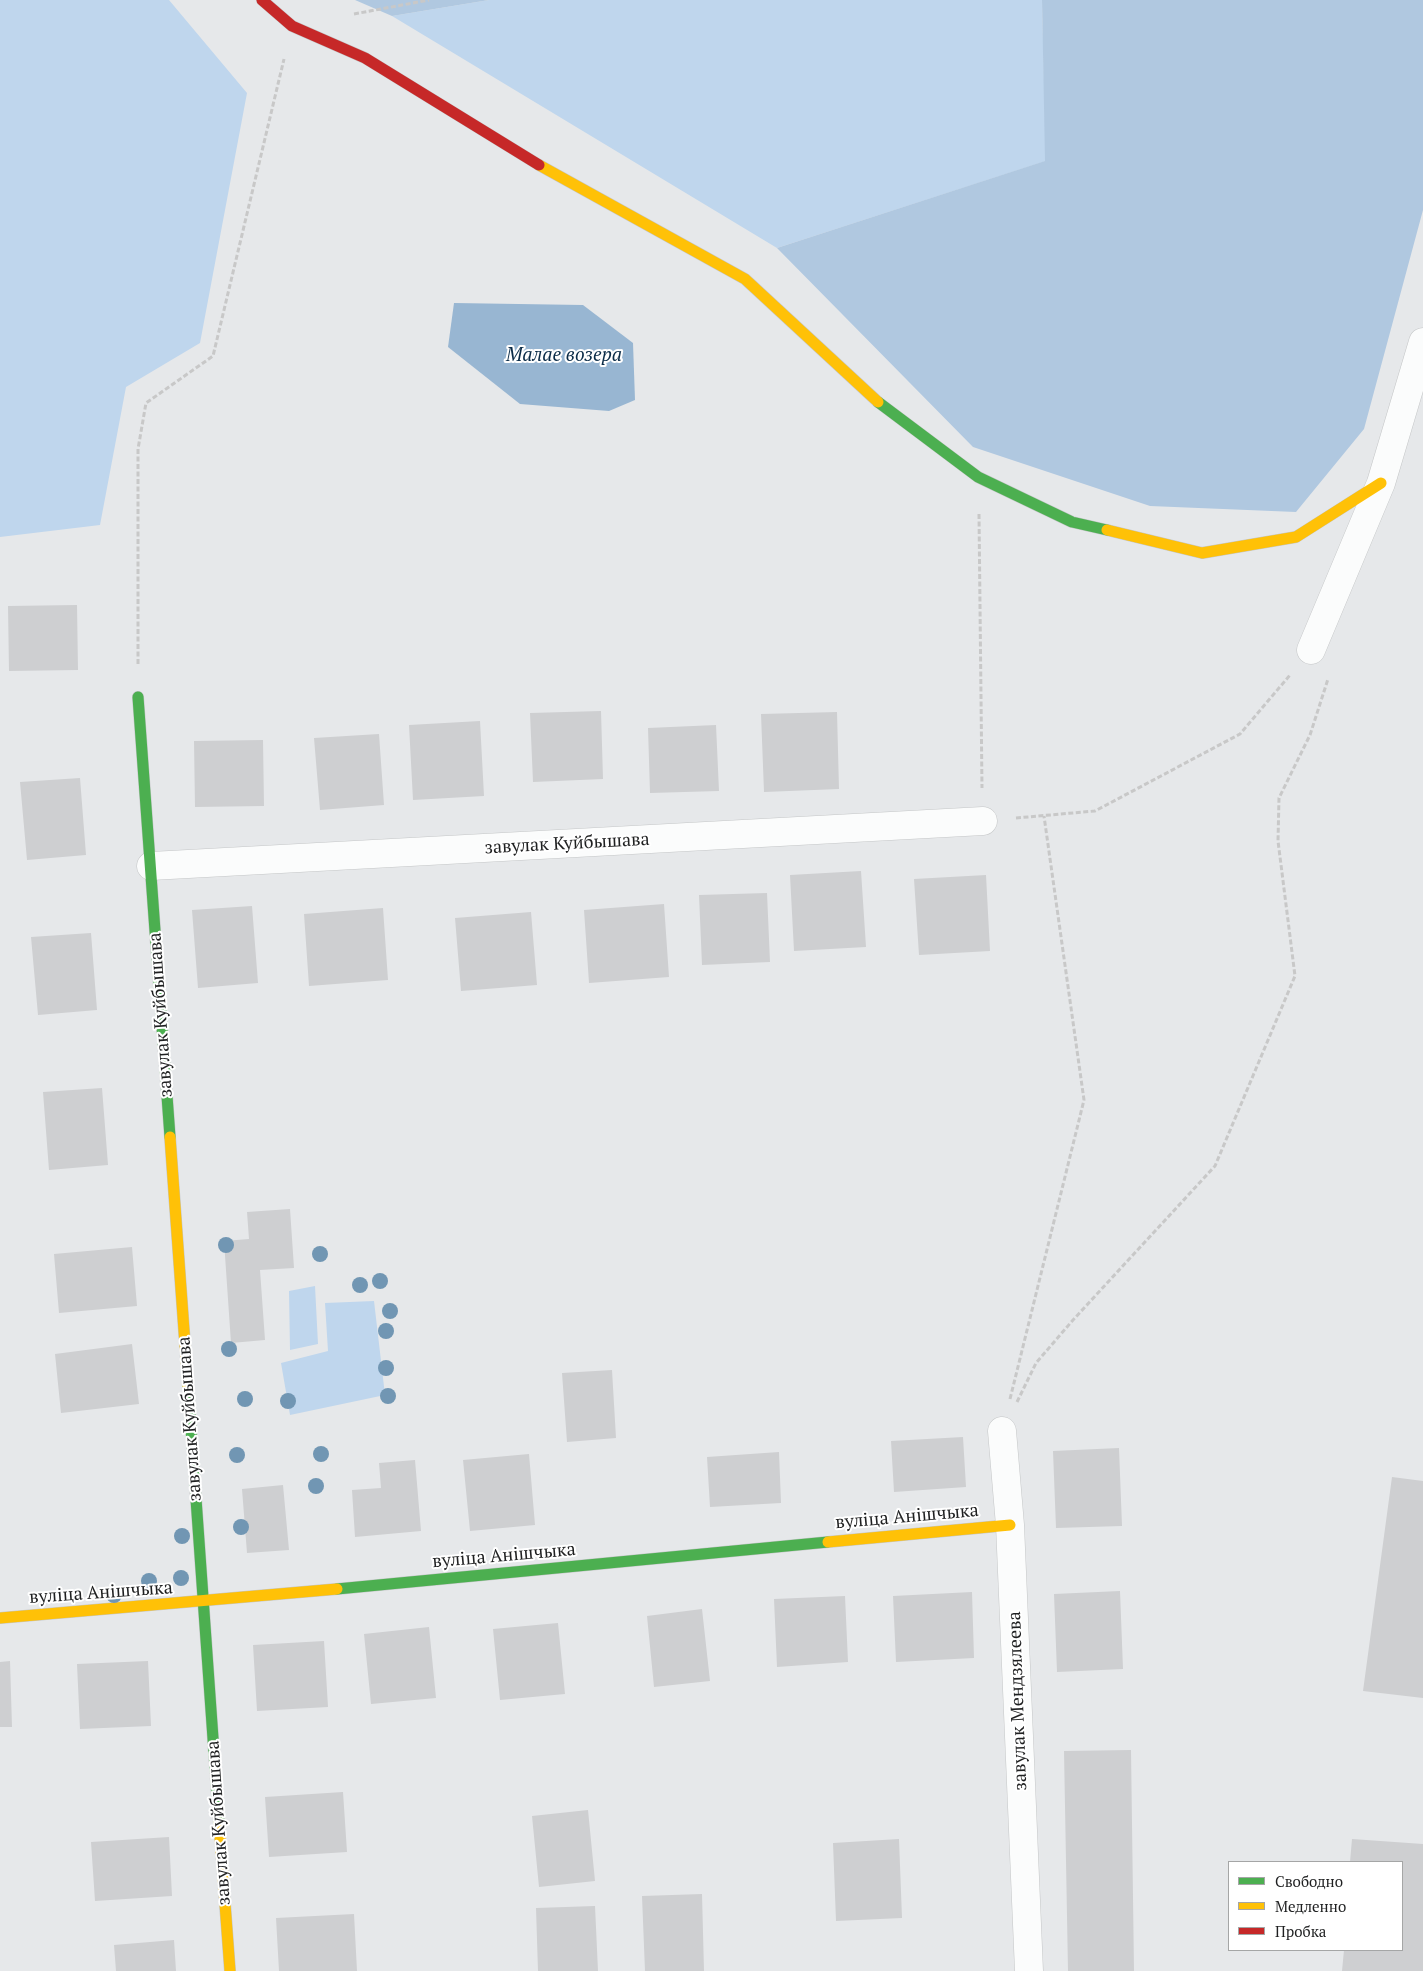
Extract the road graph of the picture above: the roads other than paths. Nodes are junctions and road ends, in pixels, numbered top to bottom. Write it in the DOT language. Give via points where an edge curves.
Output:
graph roads {
  1 [pos="262,0"];
  2 [pos="1423,342"];
  3 [pos="1381,483"];
  4 [pos="1311,650"];
  5 [pos="138,697"];
  6 [pos="983,821"];
  7 [pos="151,866"];
  8 [pos="1002,1431"];
  9 [pos="1010,1525"];
  10 [pos="203,1602"];
  11 [pos="0,1618"];
  12 [pos="230,1971"];
  13 [pos="1029,1971"];
  1 -- 3 [label="street" via="292,26 365,58 507,147 745,279 881,404 978,477 1072,522 1202,553 1296,537"];
  2 -- 3 [label="street"];
  3 -- 4 [label="street"];
  5 -- 7 [label="street, завулак Куйбышава"];
  6 -- 7 [label="street, завулак Куйбышава"];
  7 -- 10 [label="street, завулак Куйбышава"];
  8 -- 9 [label="street, завулак Мендзялеева"];
  9 -- 10 [label="street, вуліца Анішчыка"];
  9 -- 13 [label="street, завулак Мендзялеева"];
  10 -- 11 [label="street, вуліца Анішчыка"];
  10 -- 12 [label="street, завулак Куйбышава"];
}
